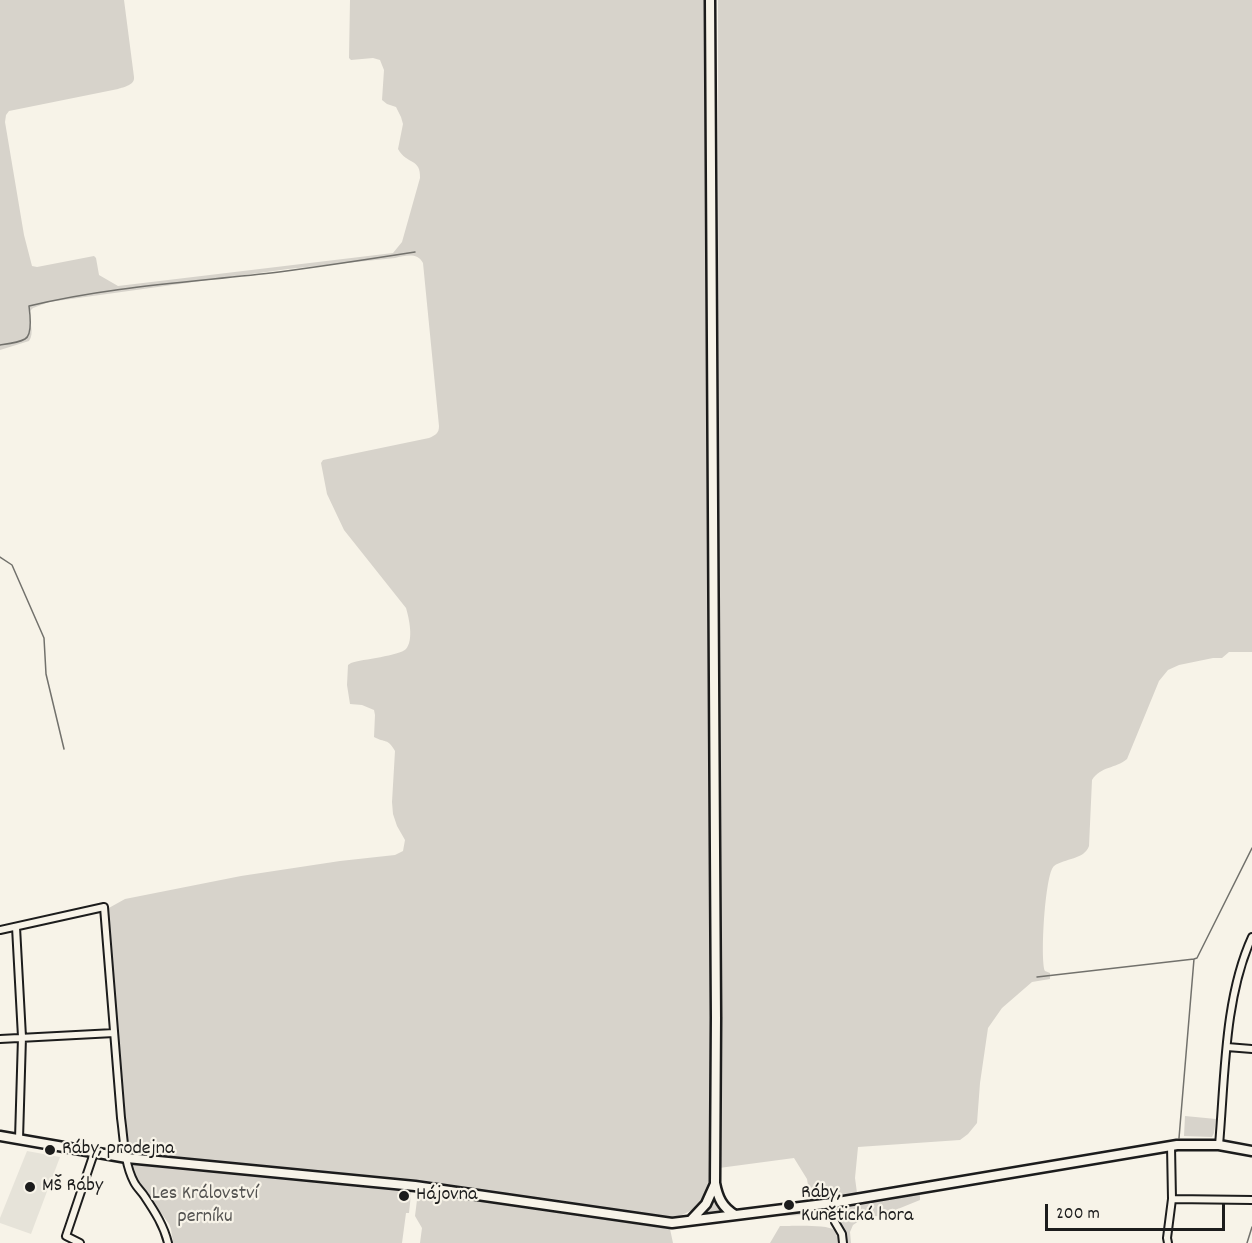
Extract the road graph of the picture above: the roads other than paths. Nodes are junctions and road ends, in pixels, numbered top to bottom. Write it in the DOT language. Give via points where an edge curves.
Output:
graph roads {
  1 [pos="710,0"];
  2 [pos="16,927"];
  3 [pos="0,930"];
  4 [pos="1252,937"];
  5 [pos="1250,950"];
  6 [pos="114,1033"];
  7 [pos="22,1037"];
  8 [pos="0,1039"];
  9 [pos="1227,1047"];
  10 [pos="1252,1049"];
  11 [pos="0,1136"];
  12 [pos="19,1139"];
  13 [pos="1219,1145"];
  14 [pos="1171,1146"];
  15 [pos="1252,1151"];
  16 [pos="94,1153"];
  17 [pos="127,1158"];
  18 [pos="715,1184"];
  19 [pos="1172,1198"];
  20 [pos="1252,1200"];
  21 [pos="832,1203"];
  22 [pos="735,1215"];
  23 [pos="691,1221"];
  24 [pos="80,1243"];
  25 [pos="168,1243"];
  26 [pos="843,1243"];
  27 [pos="1168,1243"];
  1 -- 18 [label="street"];
  2 -- 3 [label="street"];
  2 -- 6 [label="street" via="104,907"];
  2 -- 7 [label="street"];
  4 -- 5 [label="street"];
  5 -- 9 [label="street" via="1238,979"];
  6 -- 7 [label="street"];
  6 -- 17 [label="street"];
  7 -- 8 [label="street"];
  7 -- 12 [label="street"];
  9 -- 10 [label="street"];
  9 -- 13 [label="street"];
  11 -- 12 [label="street"];
  12 -- 16 [label="street"];
  13 -- 14 [label="street"];
  13 -- 15 [label="street"];
  14 -- 19 [label="street"];
  14 -- 21 [label="street"];
  16 -- 17 [label="street"];
  16 -- 24 [label="street" via="66,1236"];
  17 -- 23 [label="street" via="415,1186 672,1223"];
  17 -- 25 [label="street" via="134,1183 158,1215"];
  18 -- 22 [label="street" via="721,1203"];
  18 -- 23 [label="street" via="706,1204"];
  19 -- 20 [label="street"];
  19 -- 27 [label="street"];
  21 -- 22 [label="street"];
  21 -- 26 [label="street"];
  22 -- 23 [label="street"];
}
